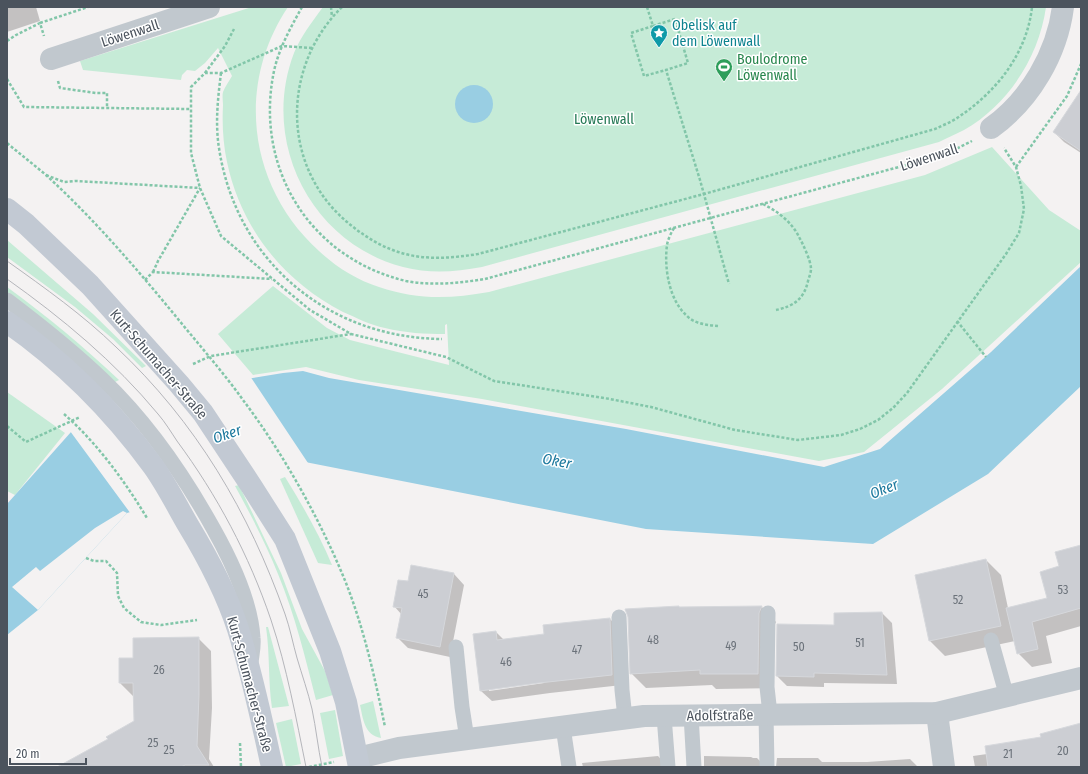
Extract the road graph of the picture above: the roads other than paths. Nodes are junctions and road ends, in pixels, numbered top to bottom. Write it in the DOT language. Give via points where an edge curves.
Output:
graph roads {
  1 [pos="209,7"];
  2 [pos="1063,7"];
  3 [pos="51,58"];
  4 [pos="991,128"];
  5 [pos="7,209"];
  6 [pos="7,300"];
  7 [pos="7,322"];
  8 [pos="104,394"];
  9 [pos="768,614"];
  10 [pos="619,617"];
  11 [pos="990,640"];
  12 [pos="456,647"];
  13 [pos="250,674"];
  14 [pos="1081,678"];
  15 [pos="1007,697"];
  16 [pos="937,713"];
  17 [pos="768,714"];
  18 [pos="691,715"];
  19 [pos="664,716"];
  20 [pos="625,718"];
  21 [pos="563,727"];
  22 [pos="467,739"];
  23 [pos="358,762"];
  24 [pos="272,767"];
  25 [pos="569,767"];
  26 [pos="668,767"];
  27 [pos="694,767"];
  28 [pos="767,767"];
  29 [pos="944,767"];
  1 -- 3 [label="street, Löwenwall"];
  2 -- 4 [label="street" via="1057,36 1047,61 1033,85 1015,107"];
  5 -- 23 [label="main road, Kurt-Schumacher-Straße" via="90,285 203,412 285,539 330,651 346,702"];
  6 -- 8 [label="lane" via="57,339"];
  7 -- 8 [label="main road, Kurt-Schumacher-Straße" via="44,349 82,383"];
  8 -- 13 [label="main road, Kurt-Schumacher-Straße" via="121,425 154,467 210,563 238,628"];
  8 -- 13 [label="lane" via="144,424 199,503 223,545 248,604 254,639"];
  9 -- 17 [label="lane"];
  10 -- 20 [label="lane"];
  11 -- 15 [label="lane"];
  12 -- 22 [label="lane"];
  13 -- 24 [label="main road, Kurt-Schumacher-Straße"];
  14 -- 15 [label="street, Adolfstraße"];
  15 -- 16 [label="street, Adolfstraße"];
  16 -- 17 [label="street, Adolfstraße"];
  16 -- 29 [label="street"];
  17 -- 18 [label="street, Adolfstraße"];
  17 -- 28 [label="lane"];
  18 -- 19 [label="street, Adolfstraße"];
  18 -- 27 [label="lane"];
  19 -- 20 [label="street, Adolfstraße"];
  19 -- 26 [label="lane"];
  20 -- 21 [label="street, Adolfstraße"];
  21 -- 22 [label="street, Adolfstraße"];
  21 -- 25 [label="lane"];
  22 -- 23 [label="street, Adolfstraße" via="399,748"];
}
